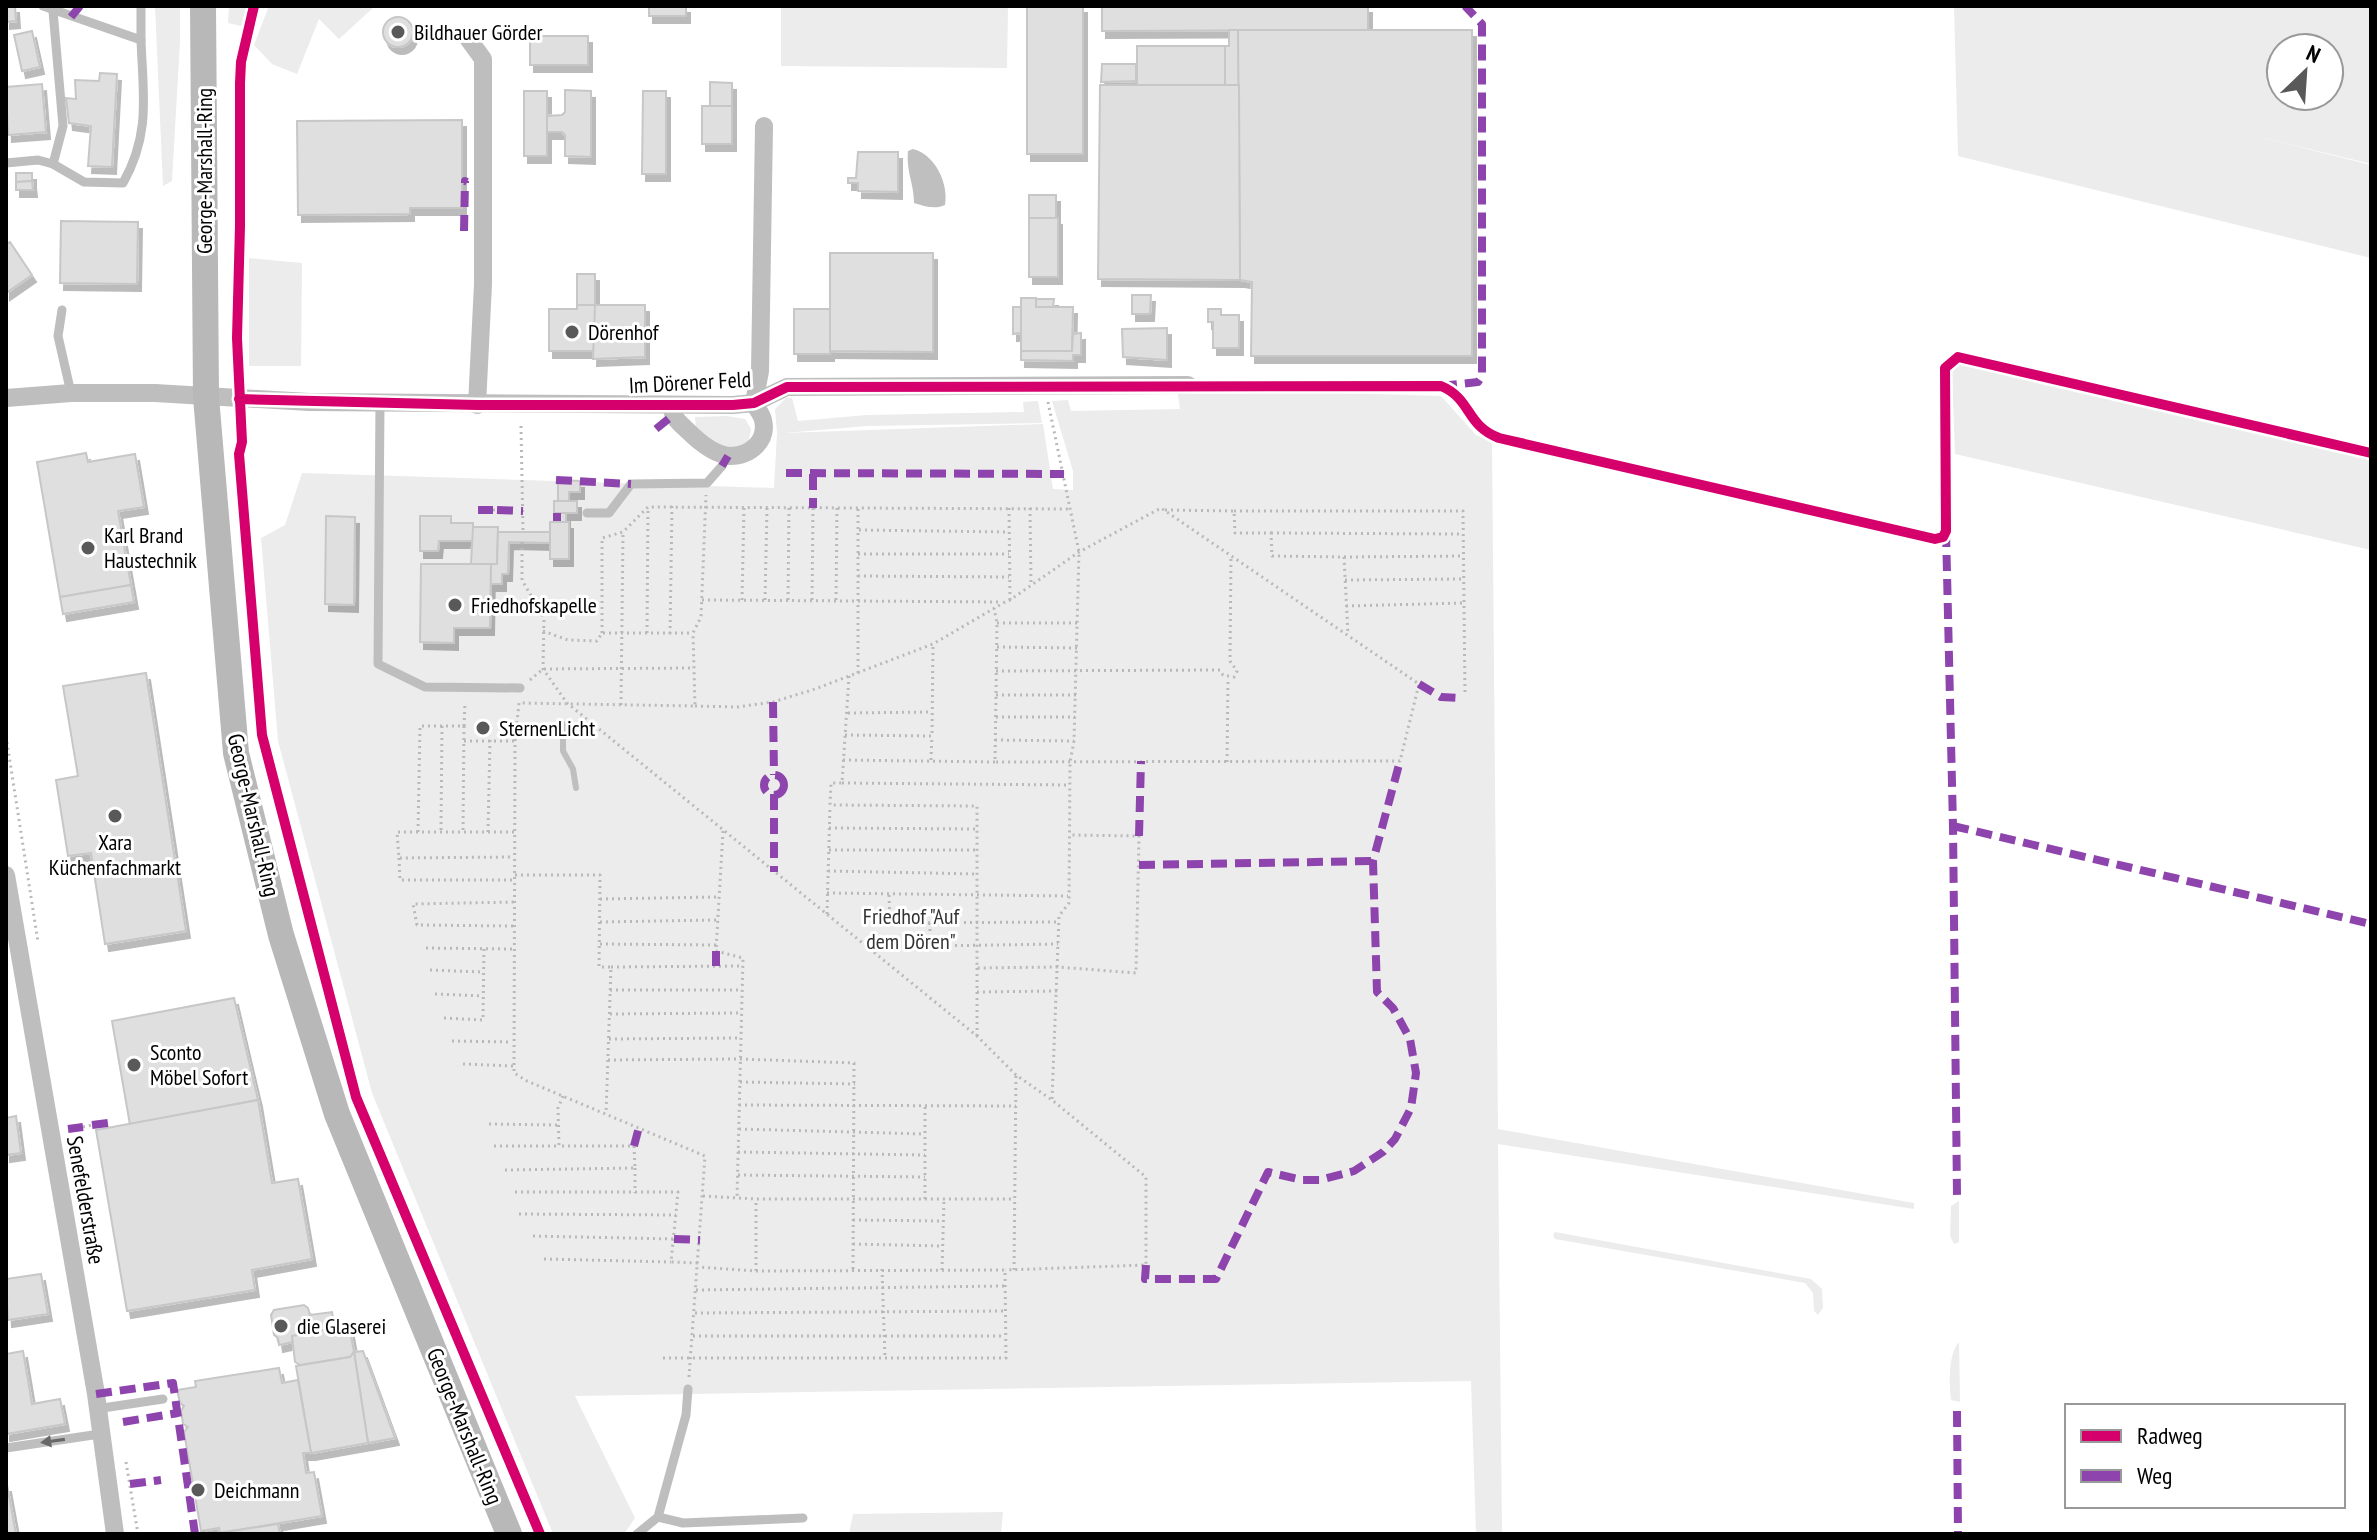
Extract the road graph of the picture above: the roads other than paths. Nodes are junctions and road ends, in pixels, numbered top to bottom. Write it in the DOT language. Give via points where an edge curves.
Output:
graph roads {
  1 [pos="141,6"];
  2 [pos="203,6"];
  3 [pos="48,8"];
  4 [pos="467,37"];
  5 [pos="141,40"];
  6 [pos="764,126"];
  7 [pos="6,163"];
  8 [pos="53,164"];
  9 [pos="62,310"];
  10 [pos="1188,385"];
  11 [pos="71,393"];
  12 [pos="206,397"];
  13 [pos="6,398"];
  14 [pos="380,402"];
  15 [pos="754,403"];
  16 [pos="477,405"];
  17 [pos="671,405"];
  18 [pos="722,466"];
  19 [pos="587,513"];
  20 [pos="520,688"];
  21 [pos="6,875"];
  22 [pos="688,1389"];
  23 [pos="163,1399"];
  24 [pos="96,1409"];
  25 [pos="100,1434"];
  26 [pos="6,1448"];
  27 [pos="658,1517"];
  28 [pos="803,1518"];
  29 [pos="115,1534"];
  30 [pos="509,1534"];
  31 [pos="637,1534"];
  1 -- 5 [label="lane"];
  2 -- 12 [label="main road, George-Marshall-Ring"];
  3 -- 5 [label="lane"];
  3 -- 8 [label="lane" via="63,126"];
  4 -- 16 [label="street" via="483,59"];
  5 -- 8 [label="lane" via="144,128 123,187 84,182"];
  6 -- 15 [label="street, Im Dörener Feld" via="760,371"];
  7 -- 8 [label="lane"];
  9 -- 11 [label="lane" via="58,336"];
  10 -- 15 [label="street, Im Dörener Feld" via="787,387"];
  11 -- 12 [label="street, Im Dörener Feld"];
  11 -- 13 [label="street, Im Dörener Feld"];
  12 -- 14 [label="street, Im Dörener Feld"];
  12 -- 30 [label="main road, George-Marshall-Ring" via="236,753 281,935 337,1114"];
  14 -- 16 [label="street, Im Dörener Feld"];
  14 -- 20 [label="lane" via="378,664 425,687"];
  15 -- 17 [label="street, Im Dörener Feld"];
  15 -- 17 [label="street, Im Dörener Feld" via="763,419 758,445 728,456 701,444 672,416"];
  16 -- 17 [label="street, Im Dörener Feld"];
  18 -- 19 [label="lane" via="707,483 631,484 609,513"];
  21 -- 24 [label="street, Senefelderstraße"];
  22 -- 27 [label="lane"];
  23 -- 24 [label="lane"];
  24 -- 25 [label="street, Senefelderstraße"];
  25 -- 26 [label="lane, one-way"];
  25 -- 29 [label="street, Senefelderstraße"];
  27 -- 28 [label="lane" via="683,1523"];
  27 -- 31 [label="lane"];
}
